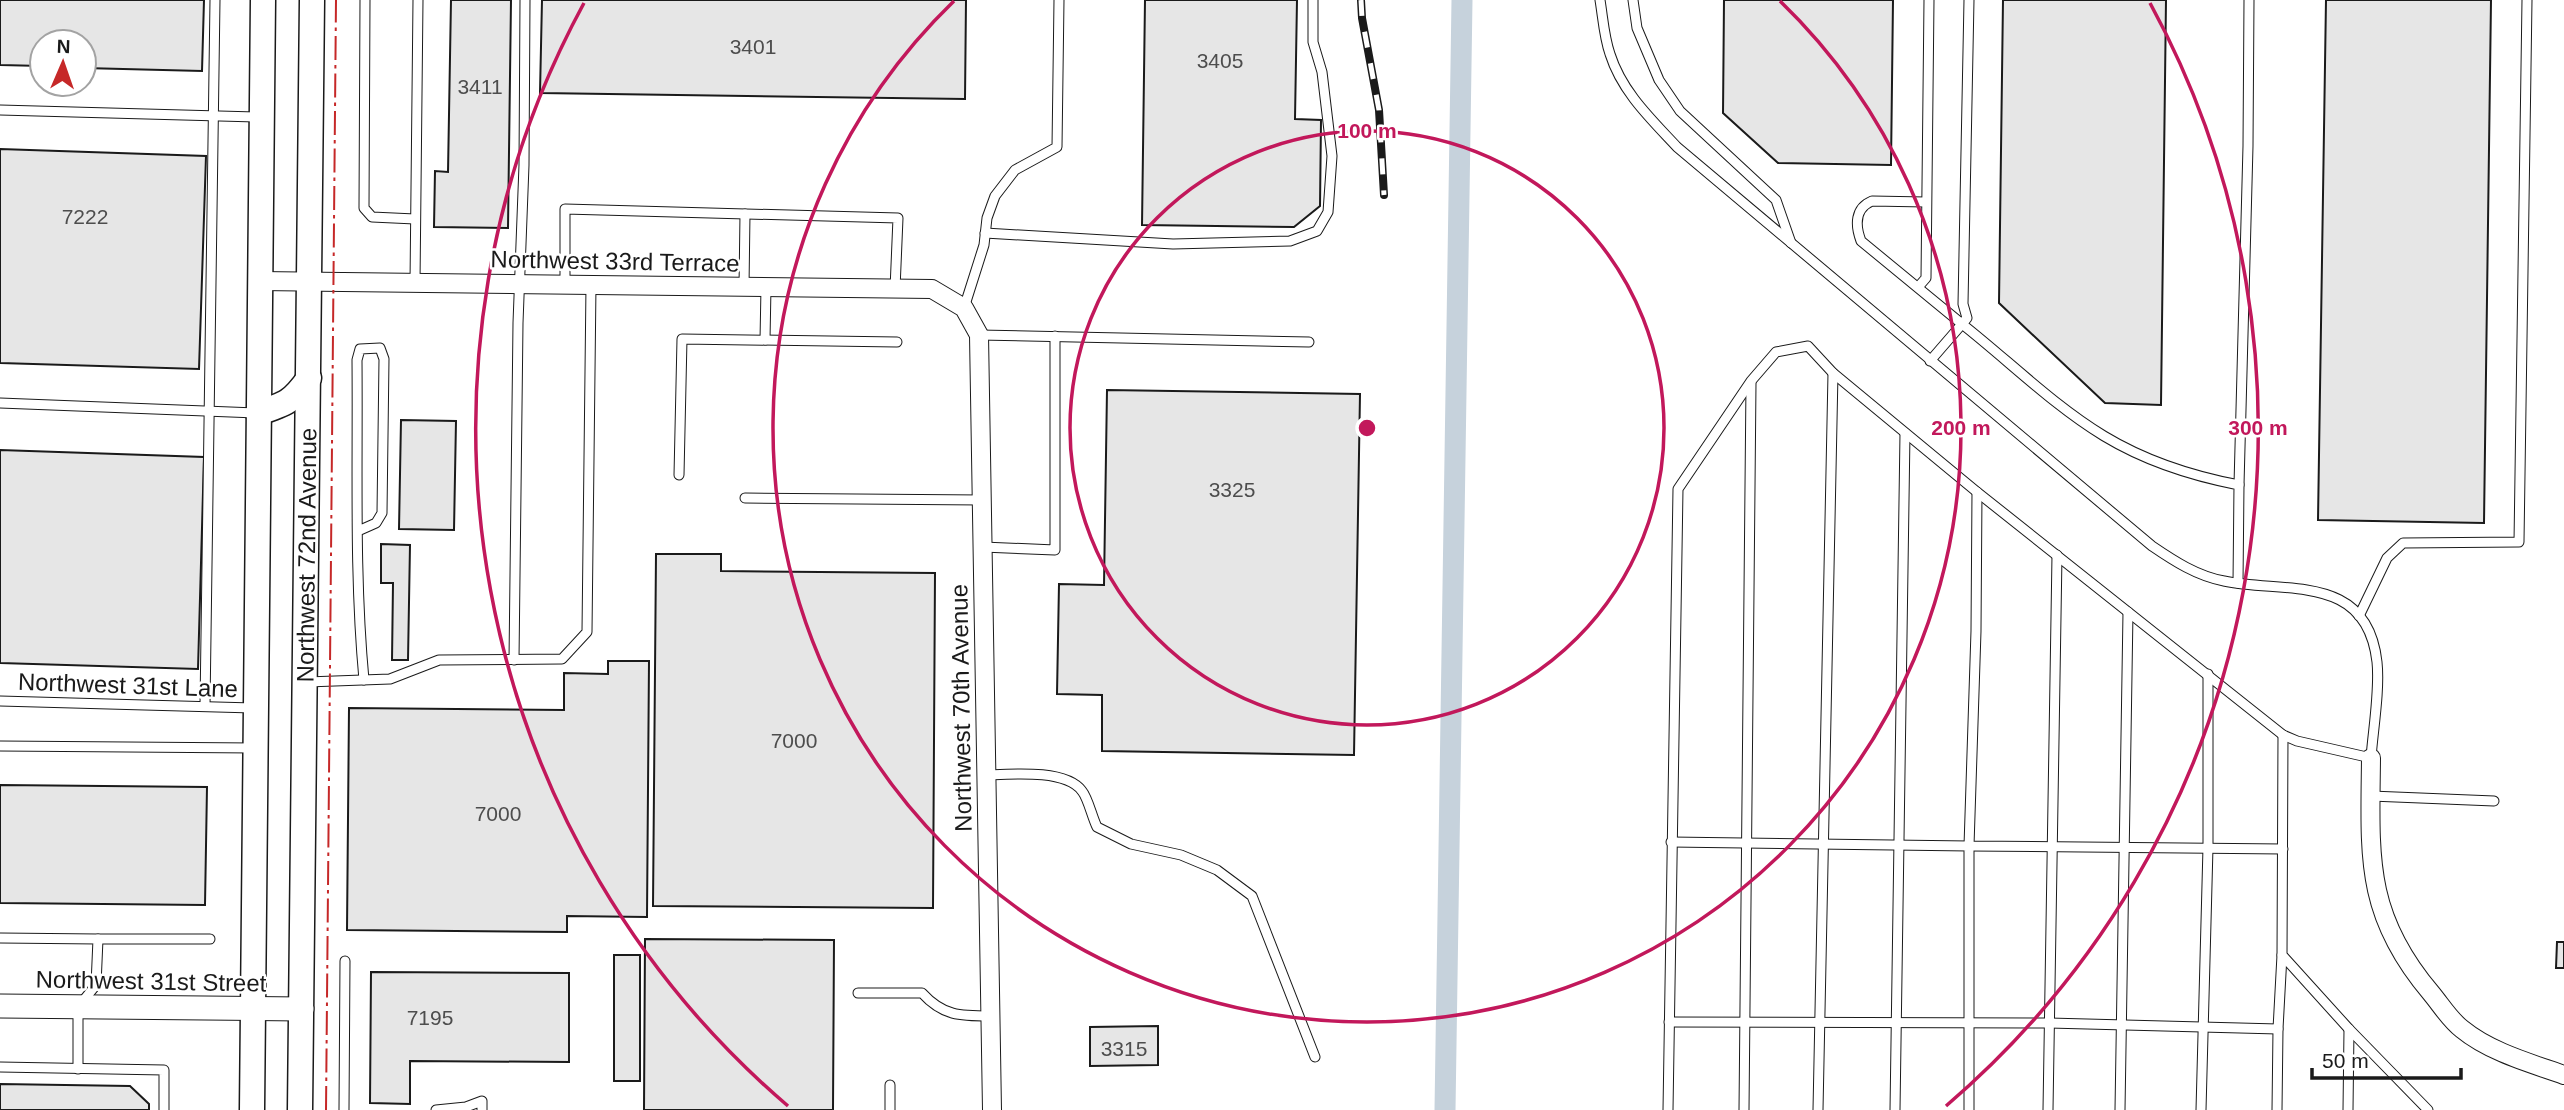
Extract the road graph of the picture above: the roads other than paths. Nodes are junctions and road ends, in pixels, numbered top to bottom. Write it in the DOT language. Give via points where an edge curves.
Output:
graph roads {
  1 [pos="215,0"];
  2 [pos="264,0"];
  3 [pos="312,0"];
  4 [pos="365,0"];
  5 [pos="418,0"];
  6 [pos="525,0"];
  7 [pos="1059,0"];
  8 [pos="1313,0"];
  9 [pos="1600,0"];
  10 [pos="1633,0"];
  11 [pos="1929,0"];
  12 [pos="1969,0"];
  13 [pos="2249,0"];
  14 [pos="2527,0"];
  15 [pos="0,110"];
  16 [pos="213,116"];
  17 [pos="262,117"];
  18 [pos="1926,202"];
  19 [pos="745,214"];
  20 [pos="415,219"];
  21 [pos="985,233"];
  22 [pos="1792,244"];
  23 [pos="259,281"];
  24 [pos="310,281"];
  25 [pos="415,283"];
  26 [pos="521,284"];
  27 [pos="565,285"];
  28 [pos="591,285"];
  29 [pos="1919,286"];
  30 [pos="744,287"];
  31 [pos="766,287"];
  32 [pos="895,289"];
  33 [pos="964,309"];
  34 [pos="1962,324"];
  35 [pos="979,335"];
  36 [pos="1055,336"];
  37 [pos="765,340"];
  38 [pos="897,342"];
  39 [pos="1309,342"];
  40 [pos="1930,361"];
  41 [pos="1833,373"];
  42 [pos="309,378"];
  43 [pos="1751,381"];
  44 [pos="0,403"];
  45 [pos="211,411"];
  46 [pos="258,413"];
  47 [pos="1905,433"];
  48 [pos="679,475"];
  49 [pos="2239,485"];
  50 [pos="1977,492"];
  51 [pos="745,498"];
  52 [pos="982,500"];
  53 [pos="358,531"];
  54 [pos="983,547"];
  55 [pos="2057,555"];
  56 [pos="2238,583"];
  57 [pos="2128,612"];
  58 [pos="2360,616"];
  59 [pos="514,660"];
  60 [pos="2208,674"];
  61 [pos="364,680"];
  62 [pos="306,682"];
  63 [pos="0,701"];
  64 [pos="205,706"];
  65 [pos="255,708"];
  66 [pos="2283,735"];
  67 [pos="0,746"];
  68 [pos="255,748"];
  69 [pos="2371,758"];
  70 [pos="986,775"];
  71 [pos="2371,796"];
  72 [pos="2494,801"];
  73 [pos="1671,842"];
  74 [pos="1748,843"];
  75 [pos="1822,843"];
  76 [pos="1899,845"];
  77 [pos="1969,846"];
  78 [pos="2051,847"];
  79 [pos="2123,847"];
  80 [pos="2208,847"];
  81 [pos="2283,849"];
  82 [pos="0,938"];
  83 [pos="98,939"];
  84 [pos="210,939"];
  85 [pos="2282,954"];
  86 [pos="345,961"];
  87 [pos="858,993"];
  88 [pos="0,1006"];
  89 [pos="78,1007"];
  90 [pos="253,1009"];
  91 [pos="302,1009"];
  92 [pos="990,1016"];
  93 [pos="1669,1022"];
  94 [pos="1745,1023"];
  95 [pos="1818,1023"];
  96 [pos="1898,1023"];
  97 [pos="1970,1023"];
  98 [pos="2049,1023"];
  99 [pos="2120,1025"];
  100 [pos="2202,1027"];
  101 [pos="2278,1029"];
  102 [pos="2349,1029"];
  103 [pos="1315,1057"];
  104 [pos="0,1067"];
  105 [pos="78,1069"];
  106 [pos="2564,1075"];
  107 [pos="890,1085"];
  108 [pos="164,1110"];
  109 [pos="252,1110"];
  110 [pos="300,1110"];
  111 [pos="344,1110"];
  112 [pos="436,1110"];
  113 [pos="482,1110"];
  114 [pos="890,1110"];
  115 [pos="992,1110"];
  116 [pos="1668,1110"];
  117 [pos="1744,1110"];
  118 [pos="1818,1110"];
  119 [pos="1895,1110"];
  120 [pos="1969,1110"];
  121 [pos="2048,1110"];
  122 [pos="2120,1110"];
  123 [pos="2201,1110"];
  124 [pos="2277,1110"];
  125 [pos="2348,1110"];
  126 [pos="2428,1110"];
  1 -- 16 [label="lane"];
  2 -- 17 [label="main road, Northwest 72nd Avenue"];
  3 -- 24 [label="main road, Northwest 72nd Avenue"];
  4 -- 20 [label="lane" via="364,208 372,217"];
  5 -- 20 [label="lane"];
  6 -- 26 [label="lane"];
  7 -- 21 [label="lane" via="1057,147 1006,180 995,196"];
  8 -- 21 [label="lane" via="1313,42 1322,72 1332,156 1328,212 1317,231 1290,241 1173,244"];
  9 -- 22 [label="lane" via="1609,54 1642,110 1677,147"];
  10 -- 22 [label="lane" via="1637,28 1659,80 1679,111 1776,200"];
  11 -- 18 [label="lane"];
  12 -- 34 [label="lane" via="1963,303 1967,318"];
  13 -- 49 [label="lane"];
  14 -- 58 [label="lane" via="2519,542 2403,543 2387,558"];
  15 -- 16 [label="lane"];
  16 -- 17 [label="lane"];
  16 -- 45 [label="lane"];
  17 -- 23 [label="main road, Northwest 72nd Avenue"];
  18 -- 29 [label="lane" via="1926,278"];
  18 -- 29 [label="lane" via="1872,201 1864,204 1858,218 1861,241"];
  19 -- 27 [label="lane" via="565,209"];
  19 -- 30 [label="lane"];
  19 -- 32 [label="lane" via="898,218"];
  20 -- 25 [label="lane"];
  21 -- 33 [label="lane"];
  22 -- 40 [label="lane"];
  23 -- 24 [label="street, Northwest 33rd Terrace"];
  23 -- 46 [label="main road, Northwest 72nd Avenue"];
  24 -- 25 [label="street, Northwest 33rd Terrace"];
  24 -- 42 [label="main road, Northwest 72nd Avenue"];
  25 -- 26 [label="street, Northwest 33rd Terrace"];
  26 -- 27 [label="street, Northwest 33rd Terrace"];
  26 -- 59 [label="lane"];
  27 -- 28 [label="street, Northwest 33rd Terrace"];
  28 -- 30 [label="street, Northwest 33rd Terrace"];
  28 -- 59 [label="lane" via="587,632 562,659"];
  29 -- 34 [label="lane"];
  30 -- 31 [label="street, Northwest 33rd Terrace"];
  31 -- 32 [label="street, Northwest 33rd Terrace"];
  31 -- 37 [label="lane"];
  32 -- 33 [label="street, Northwest 33rd Terrace" via="932,289"];
  33 -- 35 [label="street, Northwest 70th Avenue"];
  34 -- 40 [label="lane"];
  34 -- 49 [label="lane" via="2105,437 2168,467"];
  35 -- 36 [label="lane"];
  35 -- 52 [label="street, Northwest 70th Avenue"];
  36 -- 39 [label="lane"];
  36 -- 54 [label="lane" via="1055,550"];
  37 -- 38 [label="lane"];
  37 -- 48 [label="lane" via="682,339"];
  40 -- 56 [label="lane" via="2152,546 2194,571"];
  41 -- 43 [label="lane" via="1808,346 1776,352"];
  41 -- 47 [label="lane"];
  41 -- 75 [label="lane"];
  42 -- 46 [label="main road" via="295,397"];
  42 -- 62 [label="main road, Northwest 72nd Avenue"];
  43 -- 73 [label="lane" via="1678,489"];
  43 -- 74 [label="lane"];
  44 -- 45 [label="lane"];
  45 -- 46 [label="lane"];
  45 -- 64 [label="lane"];
  46 -- 65 [label="main road, Northwest 72nd Avenue"];
  47 -- 50 [label="lane"];
  47 -- 76 [label="lane"];
  49 -- 56 [label="lane"];
  50 -- 55 [label="lane"];
  50 -- 77 [label="lane"];
  51 -- 52 [label="lane"];
  52 -- 54 [label="street, Northwest 70th Avenue"];
  53 -- 53 [label="lane" via="357,360 360,349 380,348 384,359 382,513 376,523"];
  53 -- 61 [label="lane"];
  54 -- 70 [label="street, Northwest 70th Avenue"];
  55 -- 57 [label="lane"];
  55 -- 78 [label="lane"];
  56 -- 58 [label="lane" via="2307,589 2342,602"];
  57 -- 60 [label="lane"];
  57 -- 79 [label="lane"];
  58 -- 69 [label="lane" via="2373,642 2377,664"];
  59 -- 61 [label="lane" via="439,660 390,679"];
  60 -- 66 [label="lane"];
  60 -- 80 [label="lane"];
  61 -- 62 [label="lane"];
  62 -- 91 [label="main road, Northwest 72nd Avenue"];
  63 -- 64 [label="lane, Northwest 31st Lane"];
  64 -- 65 [label="lane, Northwest 31st Lane"];
  65 -- 68 [label="main road, Northwest 72nd Avenue"];
  66 -- 69 [label="lane"];
  66 -- 81 [label="lane"];
  67 -- 68 [label="lane"];
  68 -- 90 [label="main road, Northwest 72nd Avenue"];
  69 -- 71 [label="street"];
  70 -- 92 [label="street, Northwest 70th Avenue"];
  70 -- 103 [label="lane" via="1030,774 1069,780 1083,791 1097,827 1131,844 1217,870 1252,895"];
  71 -- 72 [label="lane"];
  71 -- 106 [label="street" via="2375,886 2409,967 2461,1029"];
  73 -- 74 [label="lane"];
  73 -- 93 [label="lane"];
  74 -- 75 [label="lane"];
  74 -- 94 [label="lane"];
  75 -- 76 [label="lane"];
  75 -- 95 [label="lane"];
  76 -- 77 [label="lane"];
  76 -- 96 [label="lane"];
  77 -- 78 [label="lane"];
  77 -- 97 [label="lane"];
  78 -- 79 [label="lane"];
  78 -- 98 [label="lane"];
  79 -- 80 [label="lane"];
  79 -- 99 [label="lane"];
  80 -- 81 [label="lane"];
  80 -- 100 [label="lane"];
  81 -- 85 [label="lane"];
  82 -- 83 [label="lane"];
  83 -- 84 [label="lane"];
  83 -- 89 [label="lane" via="96,985"];
  85 -- 101 [label="lane"];
  85 -- 102 [label="lane"];
  86 -- 111 [label="lane"];
  87 -- 92 [label="lane" via="922,993 933,1005 957,1016"];
  88 -- 89 [label="street, Northwest 31st Street"];
  89 -- 90 [label="street, Northwest 31st Street"];
  89 -- 105 [label="lane"];
  90 -- 91 [label="street, Northwest 31st Street"];
  90 -- 109 [label="main road, Northwest 72nd Avenue"];
  91 -- 110 [label="main road, Northwest 72nd Avenue"];
  92 -- 115 [label="street, Northwest 70th Avenue"];
  93 -- 94 [label="lane"];
  93 -- 116 [label="lane"];
  94 -- 95 [label="lane"];
  94 -- 117 [label="lane"];
  95 -- 96 [label="lane"];
  95 -- 118 [label="lane"];
  96 -- 97 [label="lane"];
  96 -- 119 [label="lane"];
  97 -- 98 [label="lane"];
  97 -- 120 [label="lane"];
  98 -- 99 [label="lane"];
  98 -- 121 [label="lane"];
  99 -- 100 [label="lane"];
  99 -- 122 [label="lane"];
  100 -- 101 [label="lane"];
  100 -- 123 [label="lane"];
  101 -- 124 [label="lane"];
  102 -- 125 [label="lane"];
  102 -- 126 [label="lane"];
  104 -- 105 [label="lane"];
  105 -- 108 [label="lane" via="164,1070"];
  107 -- 114 [label="lane"];
  112 -- 113 [label="lane" via="482,1101"];
}
